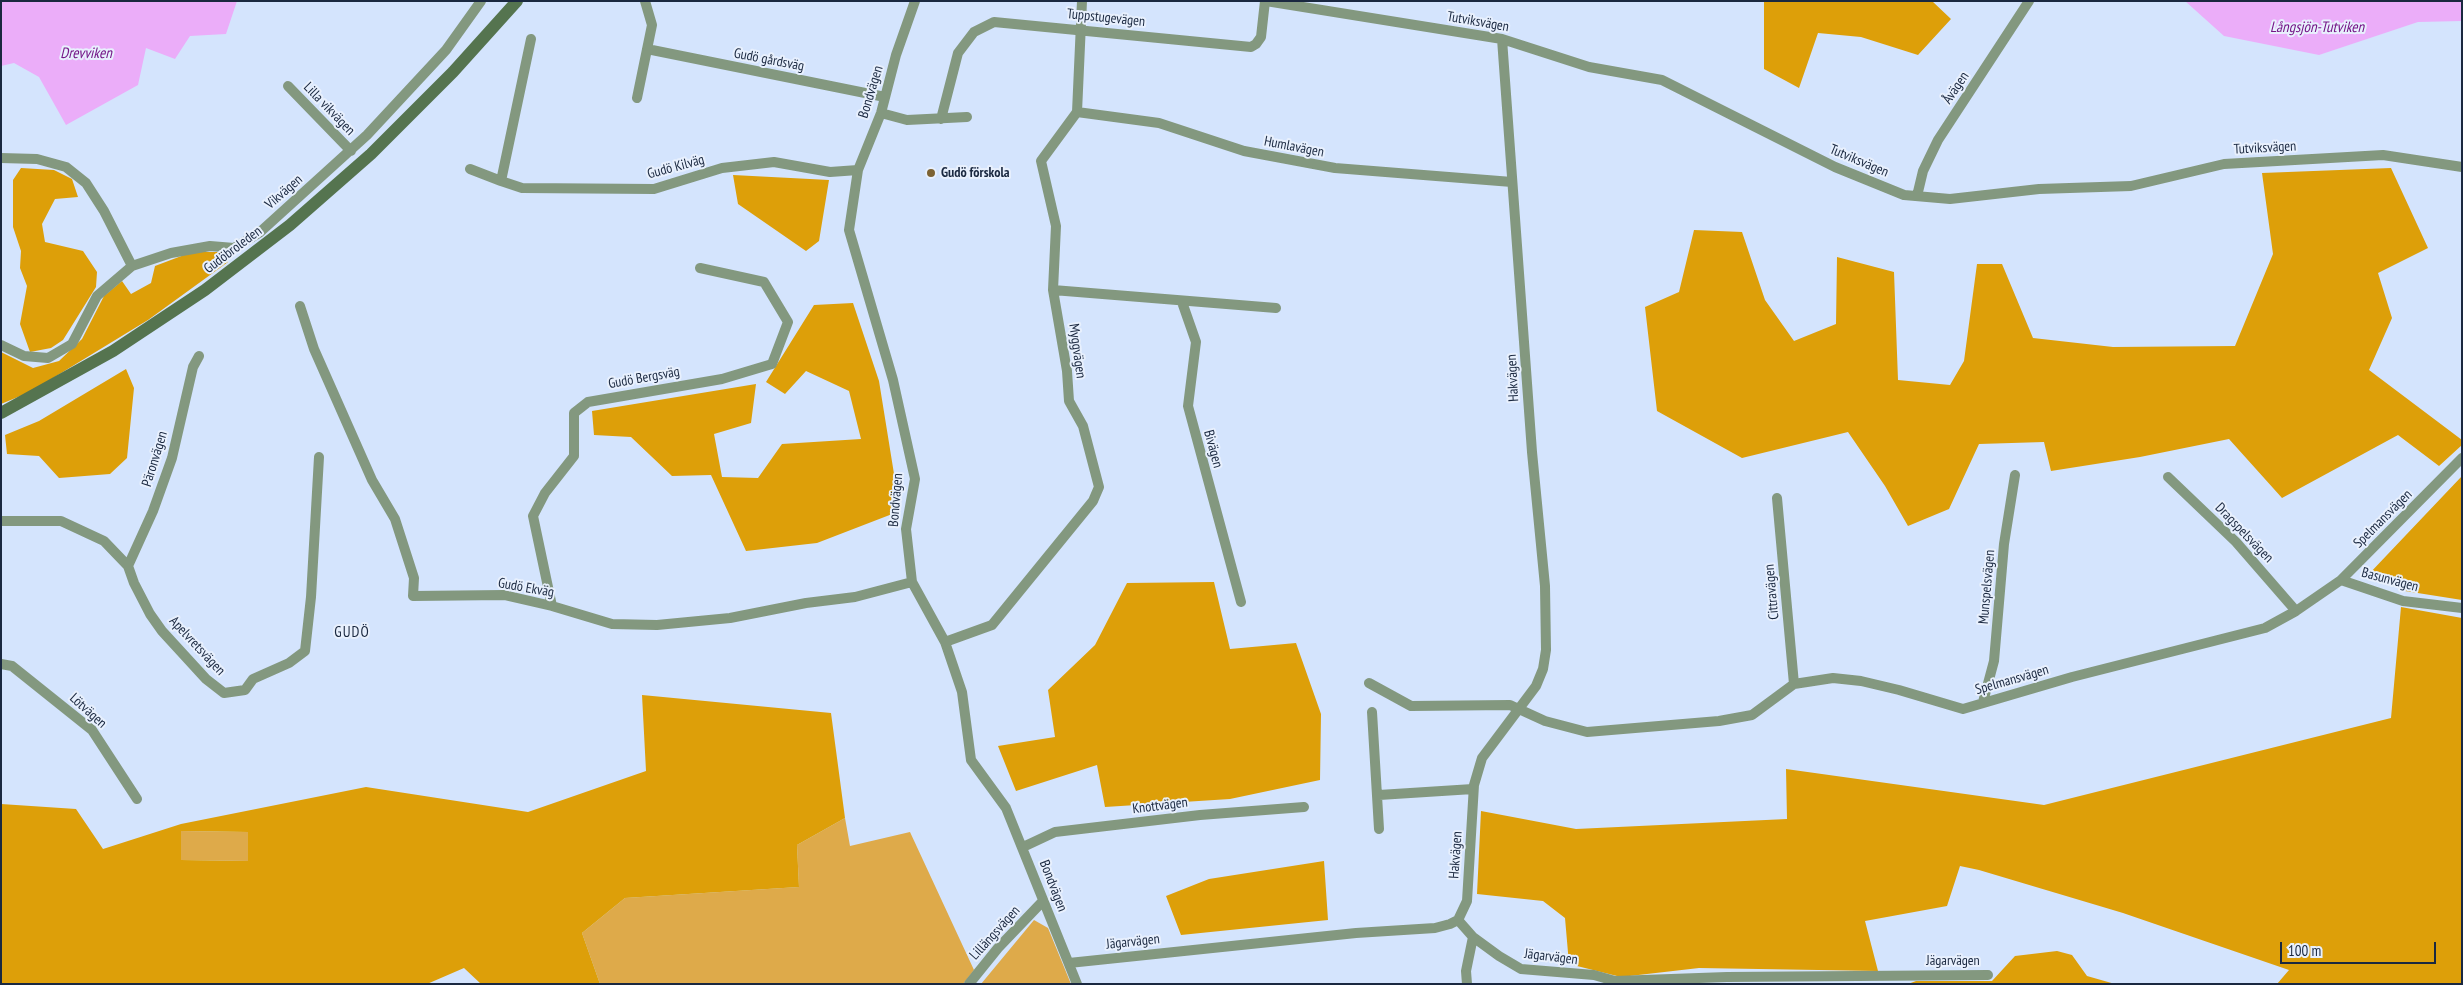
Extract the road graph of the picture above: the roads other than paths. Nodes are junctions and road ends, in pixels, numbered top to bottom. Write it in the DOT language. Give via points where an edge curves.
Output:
graph roads {
  1 [pos="481,1"];
  2 [pos="508,1"];
  3 [pos="517,1"];
  4 [pos="645,1"];
  5 [pos="915,1"];
  6 [pos="1082,1"];
  7 [pos="1265,1"];
  8 [pos="2029,1"];
  9 [pos="1080,29"];
  10 [pos="531,39"];
  11 [pos="1502,39"];
  12 [pos="647,49"];
  13 [pos="453,72"];
  14 [pos="288,86"];
  15 [pos="885,97"];
  16 [pos="637,98"];
  17 [pos="1077,112"];
  18 [pos="881,113"];
  19 [pos="967,117"];
  20 [pos="941,120"];
  21 [pos="350,151"];
  22 [pos="1,158"];
  23 [pos="2462,167"];
  24 [pos="470,168"];
  25 [pos="858,170"];
  26 [pos="501,181"];
  27 [pos="1512,182"];
  28 [pos="1916,196"];
  29 [pos="132,266"];
  30 [pos="700,268"];
  31 [pos="1053,290"];
  32 [pos="1182,302"];
  33 [pos="300,306"];
  34 [pos="1276,308"];
  35 [pos="1,345"];
  36 [pos="199,356"];
  37 [pos="1,413"];
  38 [pos="320,457"];
  39 [pos="2462,458"];
  40 [pos="2015,475"];
  41 [pos="2168,477"];
  42 [pos="1777,498"];
  43 [pos="1,520"];
  44 [pos="128,566"];
  45 [pos="2341,580"];
  46 [pos="912,582"];
  47 [pos="1241,602"];
  48 [pos="552,606"];
  49 [pos="2462,608"];
  50 [pos="2296,611"];
  51 [pos="945,642"];
  52 [pos="1,664"];
  53 [pos="1369,683"];
  54 [pos="1794,684"];
  55 [pos="1983,702"];
  56 [pos="1520,708"];
  57 [pos="1372,712"];
  58 [pos="1474,789"];
  59 [pos="1379,795"];
  60 [pos="137,798"];
  61 [pos="1304,807"];
  62 [pos="1379,829"];
  63 [pos="1023,847"];
  64 [pos="1042,901"];
  65 [pos="1458,920"];
  66 [pos="1473,937"];
  67 [pos="1069,962"];
  68 [pos="1578,974"];
  69 [pos="1988,975"];
  70 [pos="969,984"];
  71 [pos="1077,984"];
  72 [pos="1467,984"];
  73 [pos="1586,984"];
  1 -- 21 [label="street, Vikvägen" via="446,50"];
  2 -- 13 [label="main road, Gudöbroleden"];
  3 -- 13 [label="main road, Gudöbroleden"];
  4 -- 12 [label="street" via="652,25"];
  5 -- 15 [label="street, Bondvägen"];
  6 -- 9 [label="street"];
  7 -- 9 [label="street, Tuppstugevägen" via="1261,37 1251,47"];
  7 -- 11 [label="street, Tutviksvägen"];
  8 -- 28 [label="street, Åvägen" via="1938,140 1923,171"];
  9 -- 17 [label="street"];
  9 -- 20 [label="street, Tuppstugevägen" via="994,22 974,32 958,53"];
  10 -- 26 [label="street"];
  11 -- 27 [label="street, Hakvägen"];
  11 -- 28 [label="street, Tutviksvägen" via="1589,67 1662,80 1835,167 1904,195"];
  12 -- 15 [label="street, Gudö gårdsväg"];
  12 -- 16 [label="street"];
  13 -- 37 [label="main road, Gudöbroleden" via="371,154 290,225 205,290 113,351"];
  14 -- 21 [label="street, Lilla vikvägen"];
  15 -- 18 [label="street, Bondvägen"];
  17 -- 27 [label="street, Humlavägen" via="1159,124 1244,151 1335,168"];
  17 -- 31 [label="street, Myggvägen" via="1041,161 1056,226"];
  18 -- 20 [label="street" via="908,120"];
  18 -- 25 [label="street, Bondvägen"];
  19 -- 20 [label="street"];
  21 -- 29 [label="street, Vikvägen" via="259,233 234,248 210,246 171,253"];
  22 -- 29 [label="street" via="37,159 66,167 86,183"];
  23 -- 28 [label="street, Tutviksvägen" via="2383,155 2224,164 2131,186 2039,189 1950,199"];
  24 -- 26 [label="street, Gudö Kilväg"];
  25 -- 26 [label="street, Gudö Kilväg" via="830,172 774,162 722,168 654,190 522,188"];
  25 -- 46 [label="street, Bondvägen" via="849,230 894,380 915,479 906,528"];
  27 -- 56 [label="street, Hakvägen" via="1546,603 1543,669 1536,686"];
  29 -- 35 [label="street" via="97,296 72,344 48,358 24,356"];
  30 -- 48 [label="street, Gudö Bergsväg" via="764,282 788,322 772,364 722,379 588,402 574,414 574,456 545,493 533,516"];
  31 -- 32 [label="street"];
  31 -- 51 [label="street, Myggvägen" via="1069,401 1083,426 1099,487 1094,501 992,625"];
  32 -- 34 [label="street"];
  32 -- 47 [label="street, Bivägen" via="1196,342 1188,406"];
  33 -- 48 [label="street, Gudö Ekväg" via="314,349 368,471 395,519 414,578 413,596 504,595"];
  36 -- 44 [label="street, Päronvägen" via="193,367 172,458"];
  38 -- 44 [label="street, Apelvretsvägen" via="305,651 289,663 253,679 245,690 224,693 206,680 150,614"];
  39 -- 45 [label="street, Spelmansvägen"];
  40 -- 55 [label="street, Munspelsvägen" via="2004,544 1994,661"];
  41 -- 50 [label="street, Dragspelsvägen" via="2236,542"];
  42 -- 54 [label="street, Cittravägen"];
  43 -- 44 [label="street, Apelvretsvägen" via="62,521 104,541"];
  45 -- 49 [label="street, Basunvägen" via="2403,601"];
  45 -- 50 [label="street, Spelmansvägen"];
  46 -- 48 [label="street, Gudö Ekväg" via="855,597 730,618 657,625 621,626"];
  46 -- 51 [label="street, Bondvägen"];
  50 -- 55 [label="street, Spelmansvägen" via="2265,628"];
  51 -- 63 [label="street, Bondvägen" via="962,692 971,760 1006,808"];
  52 -- 60 [label="street, Lötvägen" via="12,666 92,730"];
  53 -- 56 [label="street" via="1411,706 1510,705"];
  54 -- 55 [label="street, Spelmansvägen" via="1833,678 1861,681 1963,709"];
  54 -- 56 [label="street, Spelmansvägen" via="1752,715 1624,730 1587,732 1545,721"];
  56 -- 58 [label="street, Hakvägen" via="1482,758"];
  57 -- 59 [label="street"];
  58 -- 59 [label="street"];
  58 -- 65 [label="street, Hakvägen" via="1467,901"];
  59 -- 62 [label="street"];
  61 -- 63 [label="street, Knottvägen" via="1056,832"];
  63 -- 64 [label="street, Bondvägen"];
  64 -- 67 [label="street, Bondvägen"];
  64 -- 70 [label="street, Lillängsvägen"];
  65 -- 66 [label="street, Jägarvägen"];
  65 -- 67 [label="street, Jägarvägen" via="1435,928"];
  66 -- 68 [label="street, Jägarvägen" via="1521,969"];
  66 -- 72 [label="street" via="1466,971"];
  67 -- 71 [label="street, Bondvägen"];
  68 -- 69 [label="street, Jägarvägen" via="1615,982 1726,977"];
  68 -- 73 [label="street"];
}
